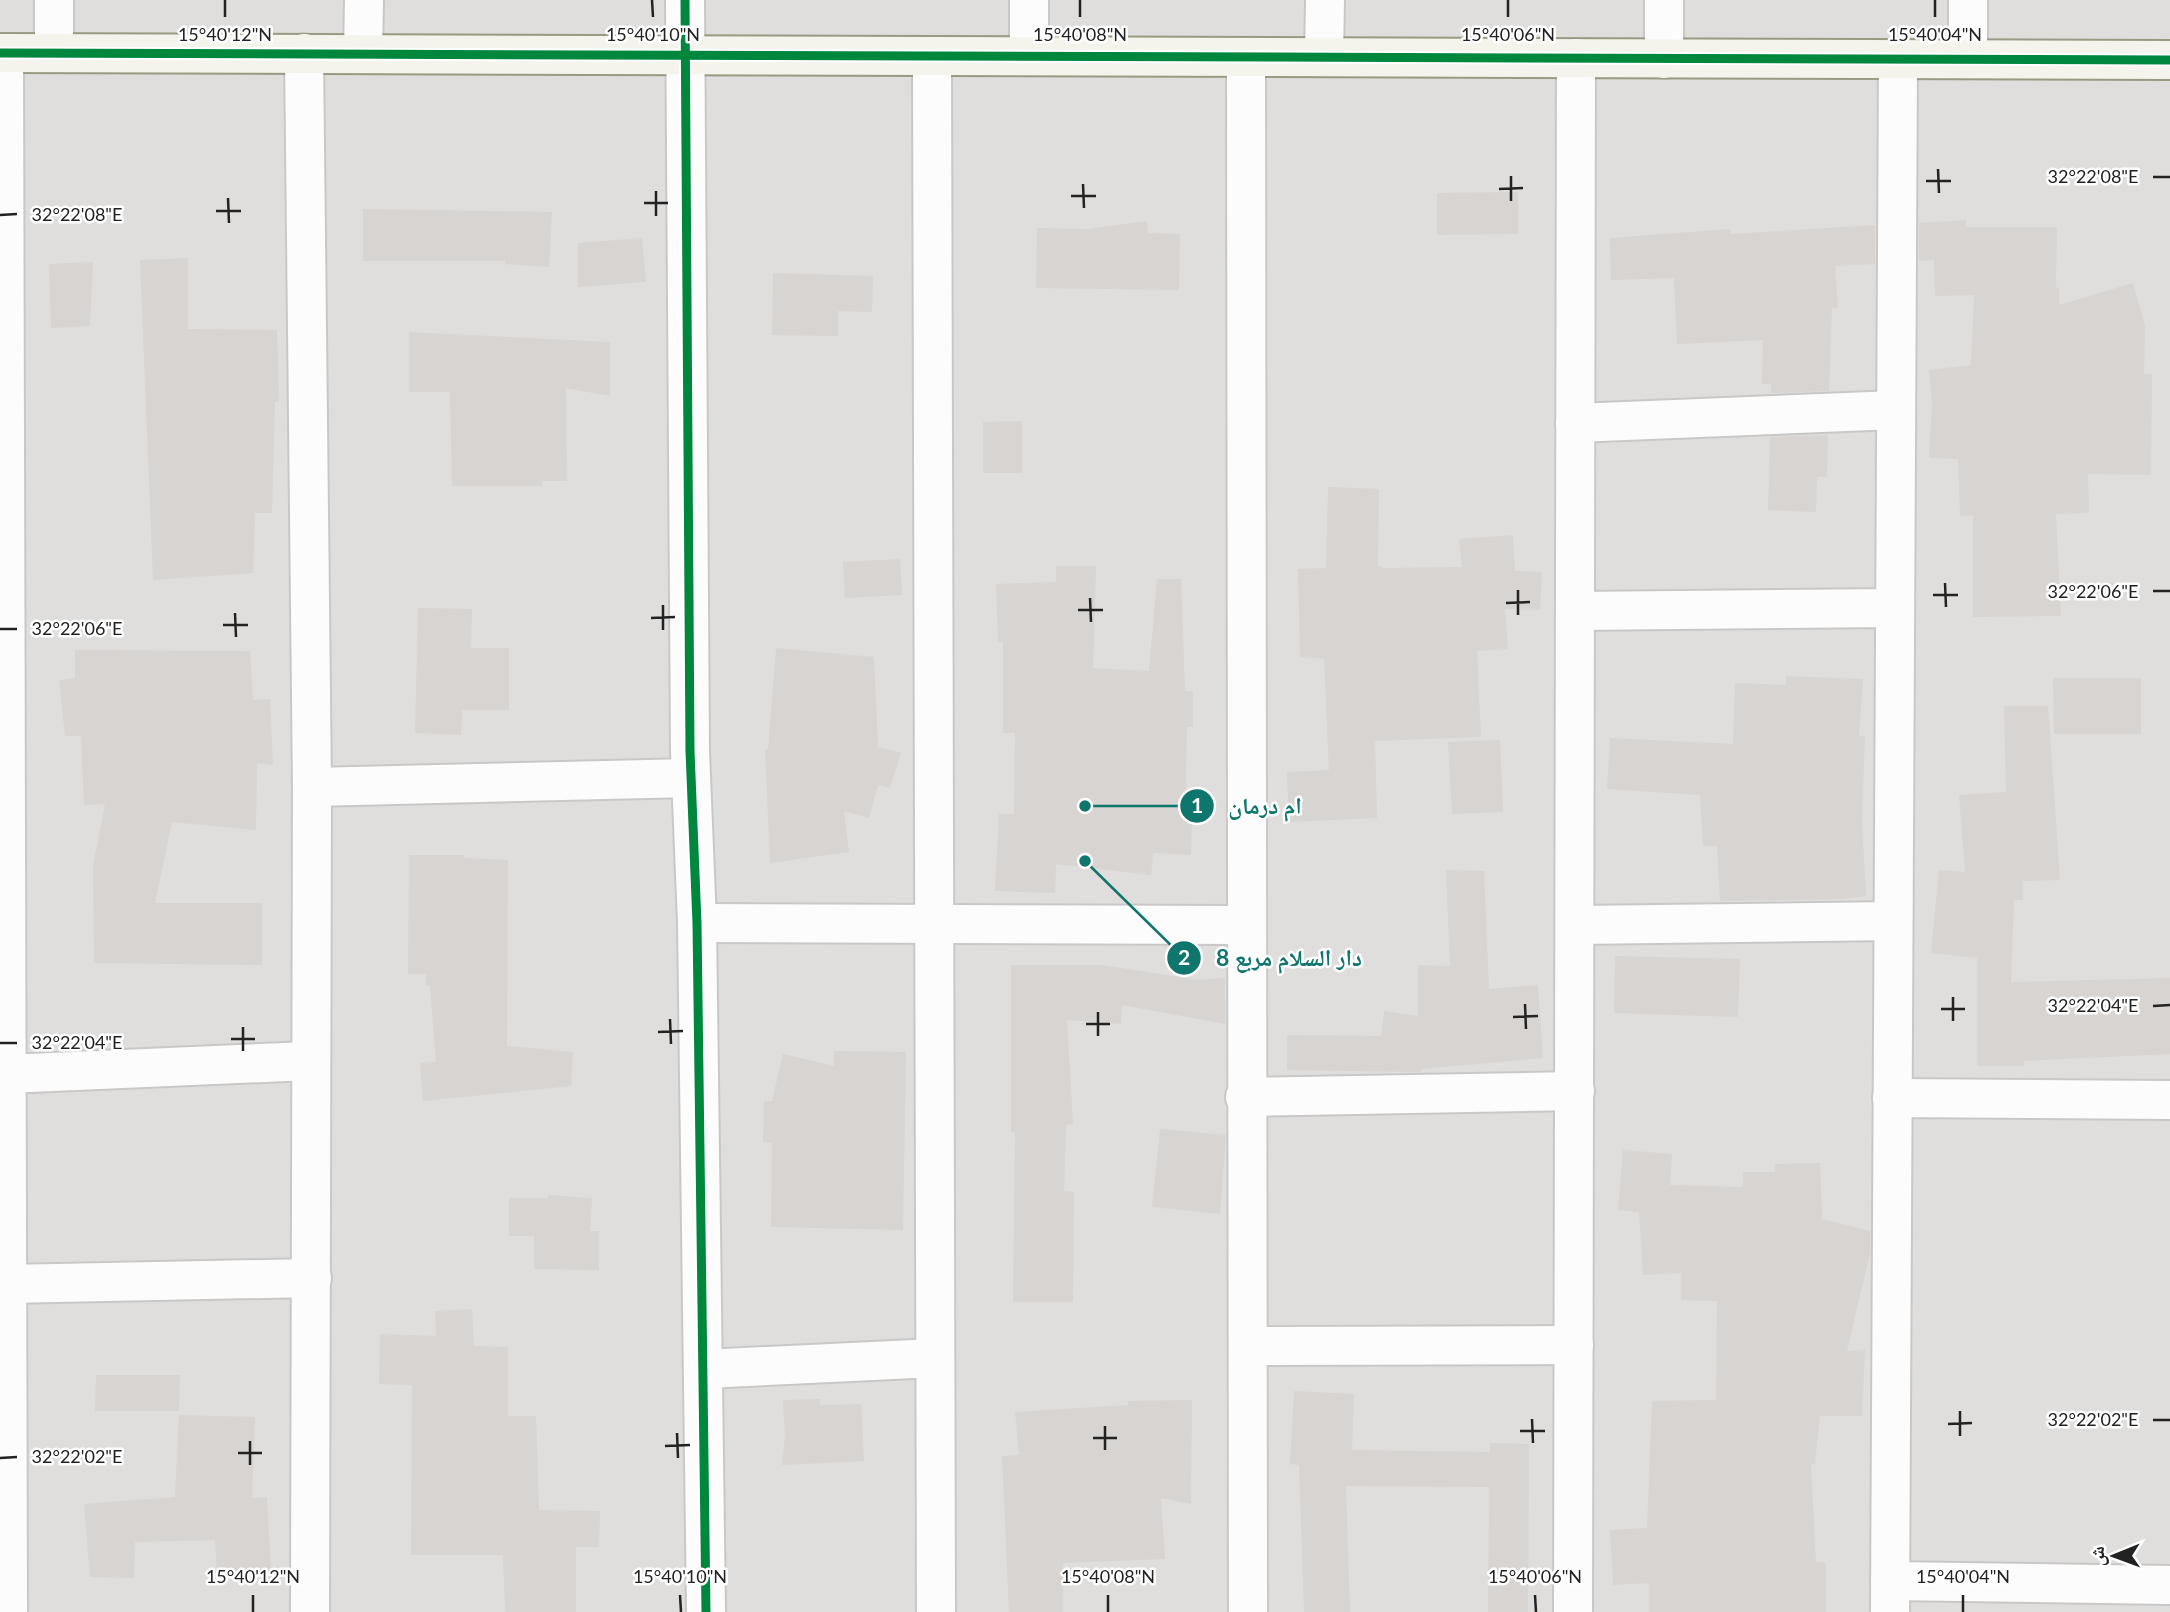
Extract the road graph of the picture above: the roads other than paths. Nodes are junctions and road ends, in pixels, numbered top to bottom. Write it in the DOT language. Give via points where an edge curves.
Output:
graph roads {
  1 [pos="54,0"];
  2 [pos="364,0"];
  3 [pos="685,0"];
  4 [pos="1029,0"];
  5 [pos="1325,0"];
  6 [pos="1664,0"];
  7 [pos="1968,0"];
  8 [pos="2,53"];
  9 [pos="54,53"];
  10 [pos="304,54"];
  11 [pos="363,54"];
  12 [pos="684,55"];
  13 [pos="932,56"];
  14 [pos="1029,57"];
  15 [pos="1246,57"];
  16 [pos="1324,57"];
  17 [pos="1576,58"];
  18 [pos="1664,59"];
  19 [pos="1898,59"];
  20 [pos="1968,60"];
  21 [pos="2170,60"];
  22 [pos="1896,410"];
  23 [pos="1575,423"];
  24 [pos="1895,608"];
  25 [pos="1575,611"];
  26 [pos="2,777"];
  27 [pos="691,778"];
  28 [pos="312,787"];
  29 [pos="1893,921"];
  30 [pos="697,923"];
  31 [pos="934,923"];
  32 [pos="1245,925"];
  33 [pos="1575,925"];
  34 [pos="309,1061"];
  35 [pos="6,1074"];
  36 [pos="1574,1091"];
  37 [pos="1245,1097"];
  38 [pos="1892,1098"];
  39 [pos="2170,1100"];
  40 [pos="312,1278"];
  41 [pos="6,1284"];
  42 [pos="1574,1345"];
  43 [pos="1250,1346"];
  44 [pos="935,1358"];
  45 [pos="704,1369"];
  46 [pos="2170,1585"];
  47 [pos="1890,1597"];
  48 [pos="8,1612"];
  49 [pos="310,1612"];
  50 [pos="706,1612"];
  51 [pos="936,1612"];
  52 [pos="1248,1612"];
  53 [pos="1573,1612"];
  1 -- 9 [label="street"];
  2 -- 11 [label="street"];
  3 -- 12 [label="street"];
  4 -- 14 [label="street"];
  5 -- 16 [label="street"];
  6 -- 18 [label="street"];
  7 -- 20 [label="street"];
  8 -- 9 [label="street"];
  8 -- 26 [label="street"];
  9 -- 10 [label="street"];
  10 -- 11 [label="street"];
  10 -- 28 [label="street"];
  11 -- 12 [label="street"];
  12 -- 13 [label="street"];
  12 -- 27 [label="street"];
  13 -- 14 [label="street"];
  13 -- 31 [label="street"];
  14 -- 15 [label="street"];
  15 -- 16 [label="street"];
  15 -- 32 [label="street"];
  16 -- 17 [label="street"];
  17 -- 18 [label="street"];
  17 -- 23 [label="street"];
  18 -- 19 [label="street"];
  19 -- 20 [label="street"];
  19 -- 22 [label="street"];
  20 -- 21 [label="street"];
  22 -- 23 [label="street"];
  22 -- 24 [label="street"];
  23 -- 25 [label="street"];
  24 -- 25 [label="street"];
  24 -- 29 [label="street"];
  25 -- 33 [label="street"];
  26 -- 35 [label="street"];
  27 -- 28 [label="street"];
  27 -- 30 [label="street"];
  28 -- 34 [label="street"];
  29 -- 33 [label="street"];
  29 -- 38 [label="street"];
  30 -- 31 [label="street"];
  30 -- 45 [label="street"];
  31 -- 32 [label="street"];
  31 -- 44 [label="street"];
  32 -- 37 [label="street"];
  33 -- 36 [label="street"];
  34 -- 35 [label="street"];
  34 -- 40 [label="street"];
  35 -- 41 [label="street"];
  36 -- 37 [label="street"];
  36 -- 42 [label="street"];
  37 -- 43 [label="street"];
  38 -- 39 [label="street"];
  38 -- 47 [label="street"];
  40 -- 41 [label="street"];
  40 -- 49 [label="street"];
  41 -- 48 [label="street"];
  42 -- 43 [label="street"];
  42 -- 53 [label="street"];
  43 -- 52 [label="street"];
  44 -- 45 [label="street"];
  44 -- 51 [label="street"];
  45 -- 50 [label="street"];
  46 -- 47 [label="street"];
}
